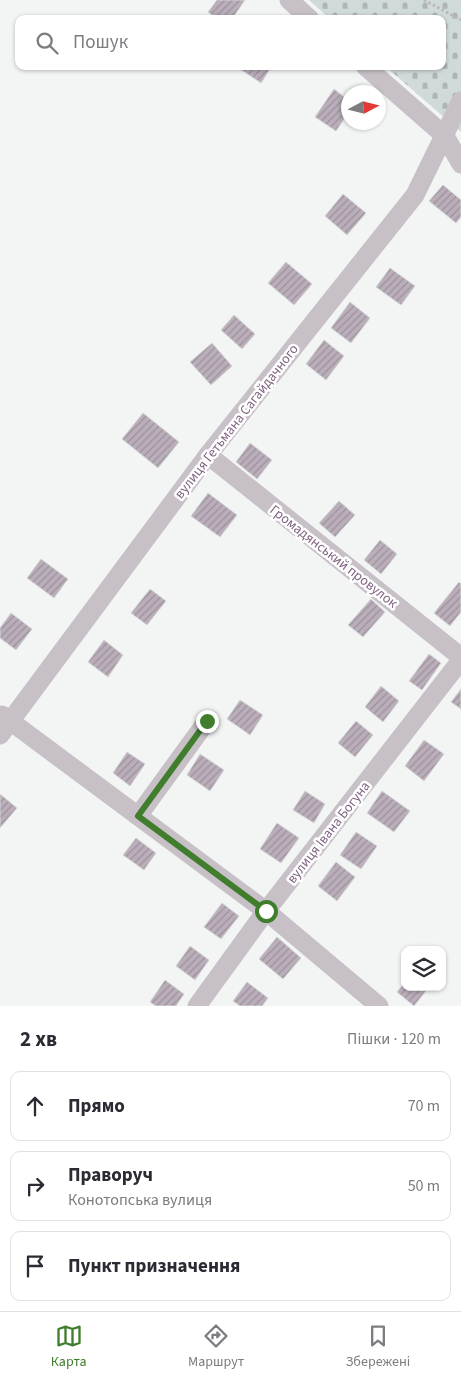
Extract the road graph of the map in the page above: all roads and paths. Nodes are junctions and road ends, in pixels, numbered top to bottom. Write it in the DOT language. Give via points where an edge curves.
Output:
graph roads {
  1 [pos="289,0"];
  2 [pos="424,0"];
  3 [pos="306,15"];
  4 [pos="461,20"];
  5 [pos="369,70"];
  6 [pos="461,101"];
  7 [pos="445,136"];
  8 [pos="461,164"];
  9 [pos="208,455"];
  10 [pos="461,658"];
  11 [pos="207,721"];
  12 [pos="4,724"];
  13 [pos="138,816"];
  14 [pos="266,911"];
  15 [pos="197,1006"];
  16 [pos="379,1006"];
  1 -- 3 [label="street"];
  2 -- 4 [label="path"];
  5 -- 7 [label="street"];
  6 -- 7 [label="street, вулиця Гетьмана Сагайдачного"];
  7 -- 8 [label="street"];
  7 -- 9 [label="street, вулиця Гетьмана Сагайдачного" via="415,194"];
  9 -- 10 [label="street, Громадянський провулок"];
  9 -- 12 [label="street, вулиця Гетьмана Сагайдачного"];
  10 -- 14 [label="street, вулиця Івана Богуна"];
  11 -- 13 [label="street"];
  12 -- 13 [label="street"];
  13 -- 14 [label="street"];
  14 -- 15 [label="street, вулиця Івана Богуна"];
  14 -- 16 [label="street"];
}
